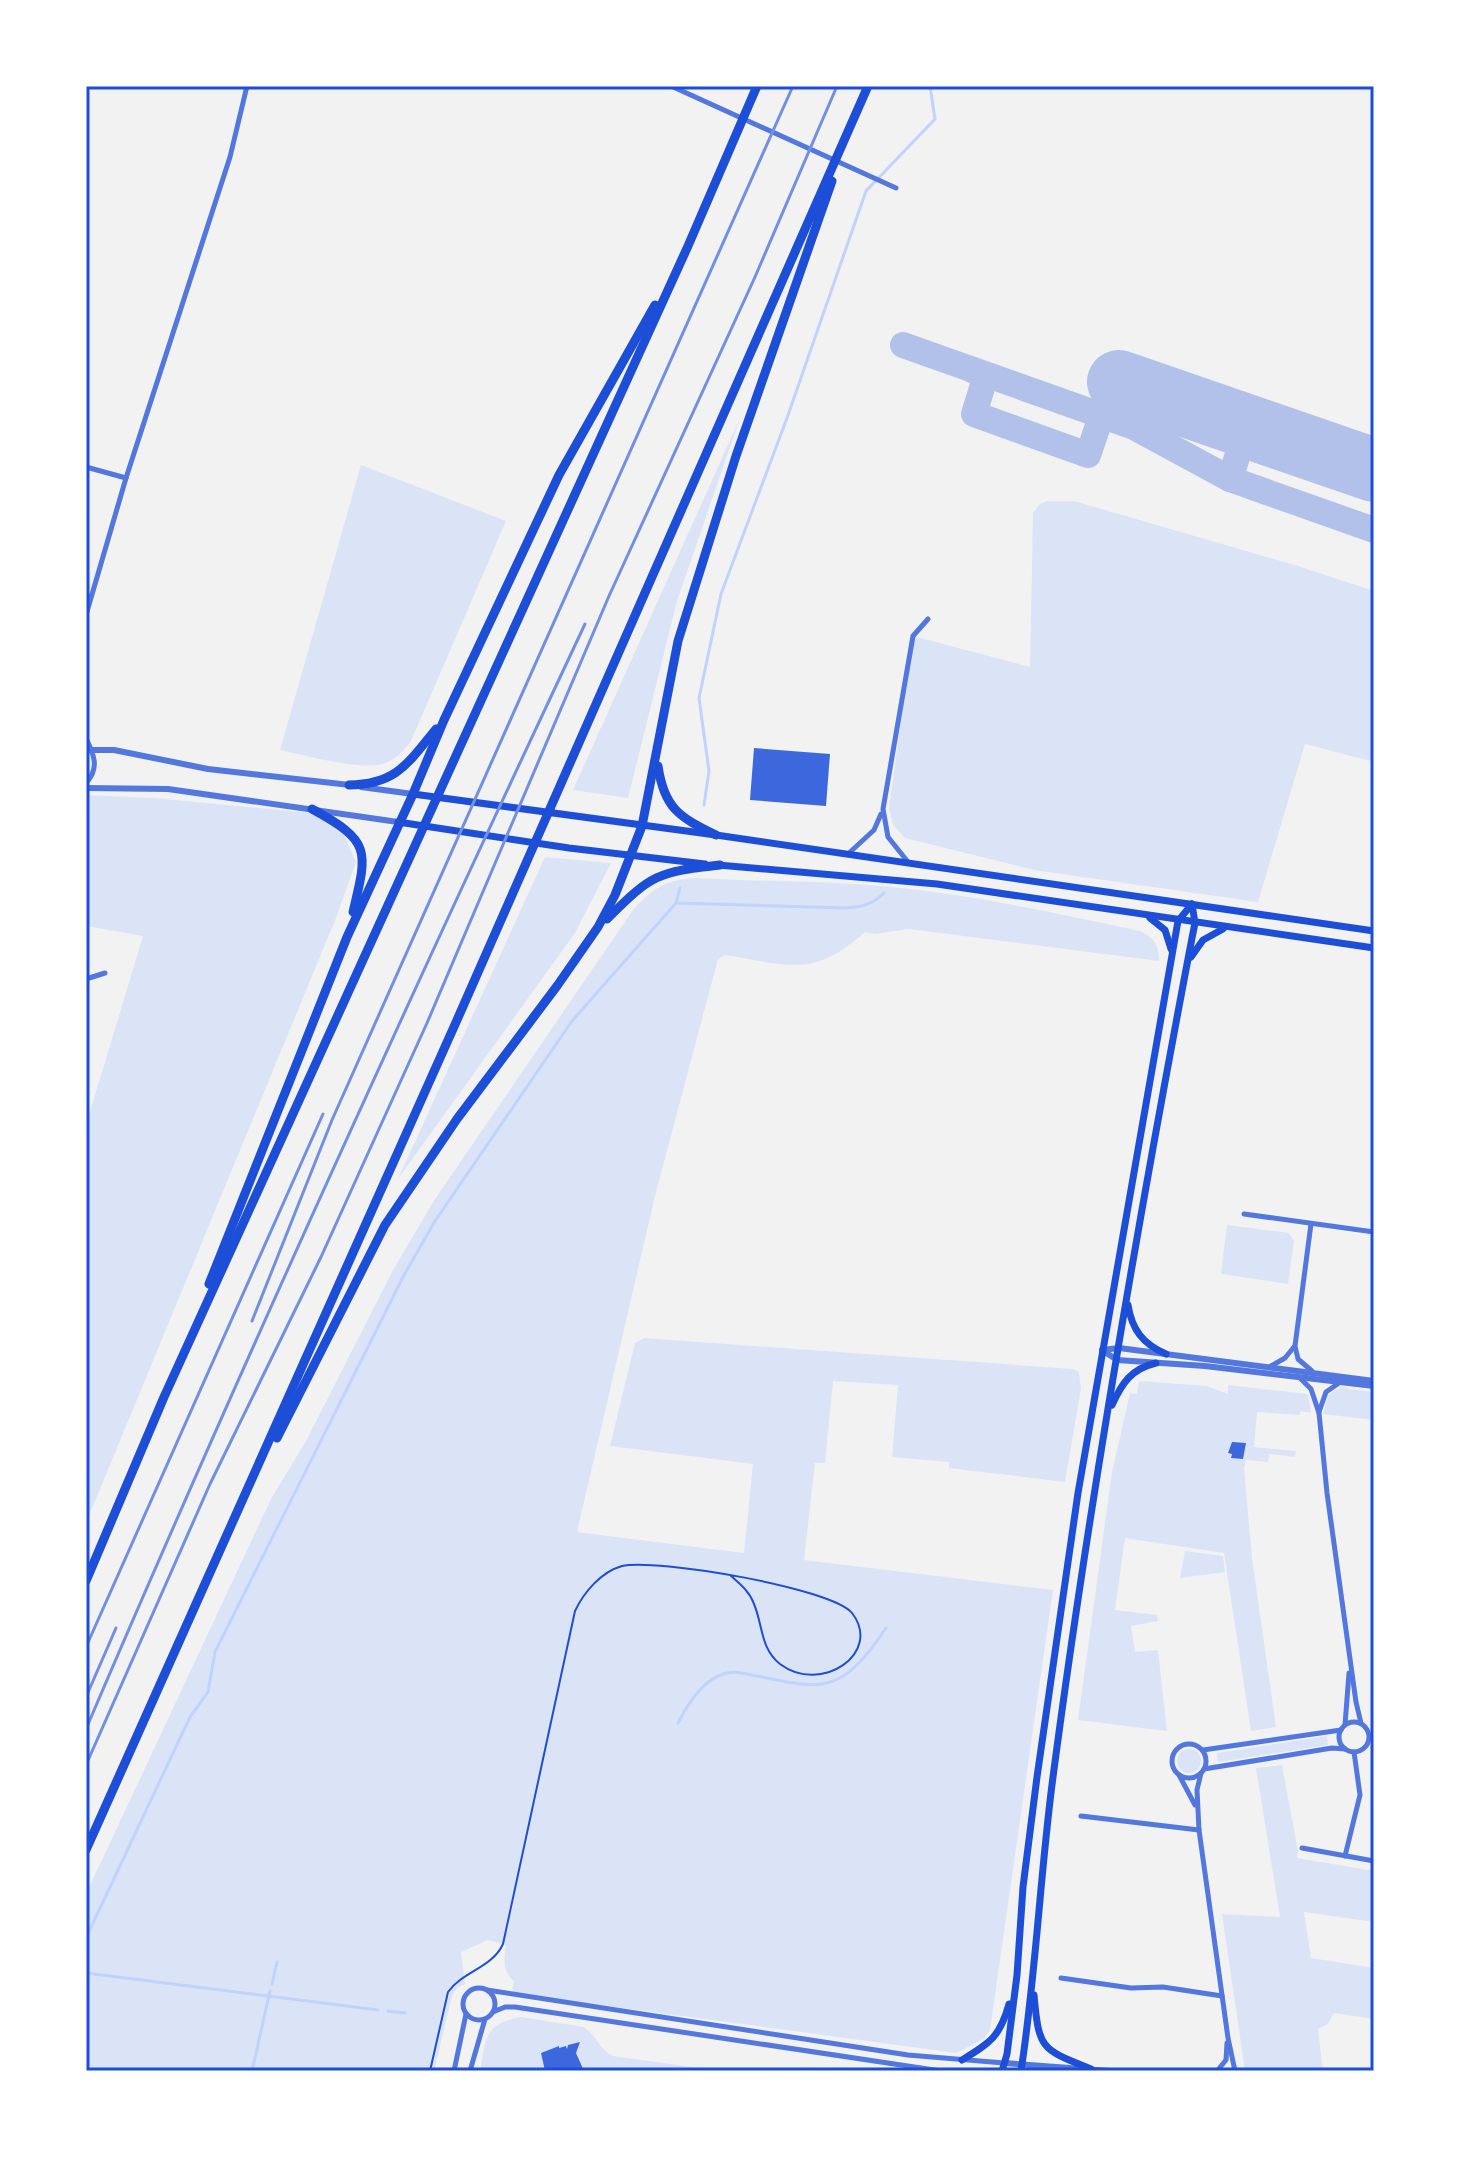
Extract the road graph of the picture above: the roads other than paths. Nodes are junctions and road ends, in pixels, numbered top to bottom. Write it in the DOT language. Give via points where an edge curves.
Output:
graph roads {
  1 [pos="247,86"];
  2 [pos="671,86"];
  3 [pos="757,86"];
  4 [pos="868,86"];
  5 [pos="852,122"];
  6 [pos="896,188"];
  7 [pos="688,246"];
  8 [pos="86,467"];
  9 [pos="126,478"];
  10 [pos="86,615"];
  11 [pos="928,619"];
  12 [pos="444,720"];
  13 [pos="86,738"];
  14 [pos="89,750"];
  15 [pos="657,757"];
  16 [pos="349,785"];
  17 [pos="86,786"];
  18 [pos="417,794"];
  19 [pos="312,809"];
  20 [pos="883,809"];
  21 [pos="398,822"];
  22 [pos="642,826"];
  23 [pos="716,835"];
  24 [pos="848,854"];
  25 [pos="631,856"];
  26 [pos="909,863"];
  27 [pos="720,865"];
  28 [pos="1192,904"];
  29 [pos="1140,915"];
  30 [pos="1178,921"];
  31 [pos="1195,923"];
  32 [pos="598,927"];
  33 [pos="1229,928"];
  34 [pos="1374,931"];
  35 [pos="347,937"];
  36 [pos="1374,948"];
  37 [pos="1171,963"];
  38 [pos="1187,966"];
  39 [pos="105,973"];
  40 [pos="86,979"];
  41 [pos="1244,1214"];
  42 [pos="1311,1224"];
  43 [pos="1374,1232"];
  44 [pos="1128,1296"];
  45 [pos="1295,1346"];
  46 [pos="1119,1348"];
  47 [pos="1102,1350"];
  48 [pos="1166,1354"];
  49 [pos="1117,1360"];
  50 [pos="1156,1363"];
  51 [pos="1270,1366"];
  52 [pos="1313,1372"];
  53 [pos="1298,1377"];
  54 [pos="1341,1383"];
  55 [pos="1374,1384"];
  56 [pos="164,1397"];
  57 [pos="1319,1413"];
  58 [pos="1107,1415"];
  59 [pos="213,1566"];
  60 [pos="86,1581"];
  61 [pos="1350,1652"];
  62 [pos="1362,1724"];
  63 [pos="1374,1726"];
  64 [pos="1343,1727"];
  65 [pos="1374,1740"];
  66 [pos="1366,1746"];
  67 [pos="1345,1749"];
  68 [pos="1203,1750"];
  69 [pos="1354,1752"];
  70 [pos="1203,1771"];
  71 [pos="1179,1775"];
  72 [pos="1197,1812"];
  73 [pos="1081,1816"];
  74 [pos="1199,1830"];
  75 [pos="1302,1848"];
  76 [pos="86,1850"];
  77 [pos="1345,1856"];
  78 [pos="1374,1861"];
  79 [pos="1017,1975"];
  80 [pos="1032,1978"];
  81 [pos="1061,1978"];
  82 [pos="487,1990"];
  83 [pos="1222,1996"];
  84 [pos="493,2012"];
  85 [pos="466,2013"];
  86 [pos="485,2019"];
  87 [pos="1228,2038"];
  88 [pos="962,2060"];
  89 [pos="1003,2067"];
  90 [pos="1021,2068"];
  91 [pos="1091,2069"];
  92 [pos="454,2071"];
  93 [pos="470,2071"];
  94 [pos="941,2071"];
  95 [pos="1110,2071"];
  96 [pos="1217,2071"];
  97 [pos="1235,2071"];
  1 -- 9 [label="street" via="230,157"];
  2 -- 6 [label="street"];
  3 -- 7 [label="highway"];
  4 -- 5 [label="highway"];
  5 -- 15 [label="highway" via="682,627"];
  5 -- 59 [label="highway"];
  7 -- 12 [label="highway" via="559,475"];
  7 -- 56 [label="highway"];
  8 -- 9 [label="street"];
  9 -- 10 [label="street"];
  11 -- 20 [label="street" via="913,636"];
  12 -- 16 [label="highway" via="397,774"];
  12 -- 18 [label="highway"];
  13 -- 14 [label="street"];
  14 -- 16 [label="street"];
  14 -- 17 [label="street" via="96,765"];
  15 -- 22 [label="highway"];
  15 -- 23 [label="highway" via="669,803 683,818"];
  16 -- 18 [label="street"];
  17 -- 19 [label="street" via="168,789"];
  18 -- 21 [label="highway"];
  18 -- 22 [label="main road"];
  19 -- 21 [label="street"];
  19 -- 35 [label="highway" via="348,830 363,852"];
  20 -- 24 [label="street" via="874,830"];
  20 -- 26 [label="street" via="888,837"];
  21 -- 25 [label="main road"];
  21 -- 35 [label="highway"];
  22 -- 23 [label="main road"];
  22 -- 25 [label="highway"];
  23 -- 24 [label="main road"];
  24 -- 26 [label="main road"];
  25 -- 27 [label="main road"];
  25 -- 32 [label="highway"];
  26 -- 28 [label="main road"];
  27 -- 29 [label="main road" via="900,879"];
  27 -- 32 [label="highway" via="654,877"];
  28 -- 30 [label="main road"];
  28 -- 31 [label="main road"];
  28 -- 34 [label="main road"];
  29 -- 30 [label="main road"];
  29 -- 37 [label="main road" via="1165,930"];
  30 -- 31 [label="main road"];
  30 -- 37 [label="main road"];
  31 -- 33 [label="main road"];
  31 -- 38 [label="main road"];
  32 -- 59 [label="highway" via="385,1225"];
  33 -- 36 [label="main road"];
  33 -- 38 [label="main road" via="1203,940"];
  35 -- 56 [label="highway"];
  37 -- 47 [label="main road"];
  38 -- 44 [label="main road"];
  39 -- 40 [label="street"];
  41 -- 42 [label="street"];
  42 -- 43 [label="street"];
  42 -- 45 [label="street"];
  44 -- 46 [label="main road"];
  44 -- 48 [label="main road" via="1137,1334"];
  45 -- 51 [label="street"];
  45 -- 52 [label="street" via="1302,1364"];
  46 -- 47 [label="street"];
  46 -- 48 [label="street"];
  46 -- 49 [label="main road"];
  47 -- 49 [label="street"];
  47 -- 79 [label="main road" via="1037,1777"];
  48 -- 51 [label="street"];
  49 -- 50 [label="street"];
  49 -- 58 [label="main road"];
  50 -- 53 [label="street"];
  50 -- 58 [label="main road" via="1125,1380"];
  51 -- 52 [label="street"];
  52 -- 55 [label="street"];
  53 -- 54 [label="street"];
  53 -- 57 [label="street" via="1311,1389"];
  54 -- 55 [label="street"];
  54 -- 57 [label="street" via="1326,1392"];
  56 -- 60 [label="highway"];
  57 -- 61 [label="street"];
  58 -- 80 [label="main road" via="1053,1777"];
  59 -- 76 [label="highway"];
  61 -- 62 [label="street"];
  61 -- 64 [label="street"];
  62 -- 63 [label="street"];
  62 -- 64 [label="street"];
  62 -- 66 [label="street" via="1369,1734"];
  64 -- 67 [label="street" via="1340,1742"];
  64 -- 68 [label="street"];
  65 -- 66 [label="street"];
  66 -- 69 [label="street"];
  67 -- 69 [label="street"];
  67 -- 70 [label="street"];
  68 -- 70 [label="street"];
  68 -- 71 [label="street" via="1192,1743 1176,1748 1172,1763"];
  69 -- 77 [label="street" via="1360,1795"];
  70 -- 71 [label="street" via="1189,1778"];
  70 -- 72 [label="street"];
  71 -- 72 [label="street"];
  72 -- 74 [label="street"];
  73 -- 74 [label="street"];
  74 -- 83 [label="street"];
  75 -- 77 [label="street"];
  77 -- 78 [label="street"];
  79 -- 88 [label="main road" via="1001,2030 992,2042"];
  79 -- 89 [label="main road"];
  80 -- 90 [label="main road"];
  80 -- 91 [label="main road" via="1040,2039 1053,2054"];
  81 -- 83 [label="street"];
  82 -- 84 [label="street" via="494,1997"];
  82 -- 85 [label="street" via="468,1993"];
  82 -- 88 [label="street"];
  83 -- 87 [label="street"];
  84 -- 86 [label="street"];
  84 -- 94 [label="street" via="515,2007"];
  85 -- 86 [label="street"];
  85 -- 92 [label="street"];
  86 -- 93 [label="street"];
  87 -- 96 [label="street" via="1226,2060"];
  87 -- 97 [label="street"];
  88 -- 89 [label="street"];
  89 -- 90 [label="street"];
  90 -- 91 [label="street"];
  91 -- 95 [label="street"];
}
